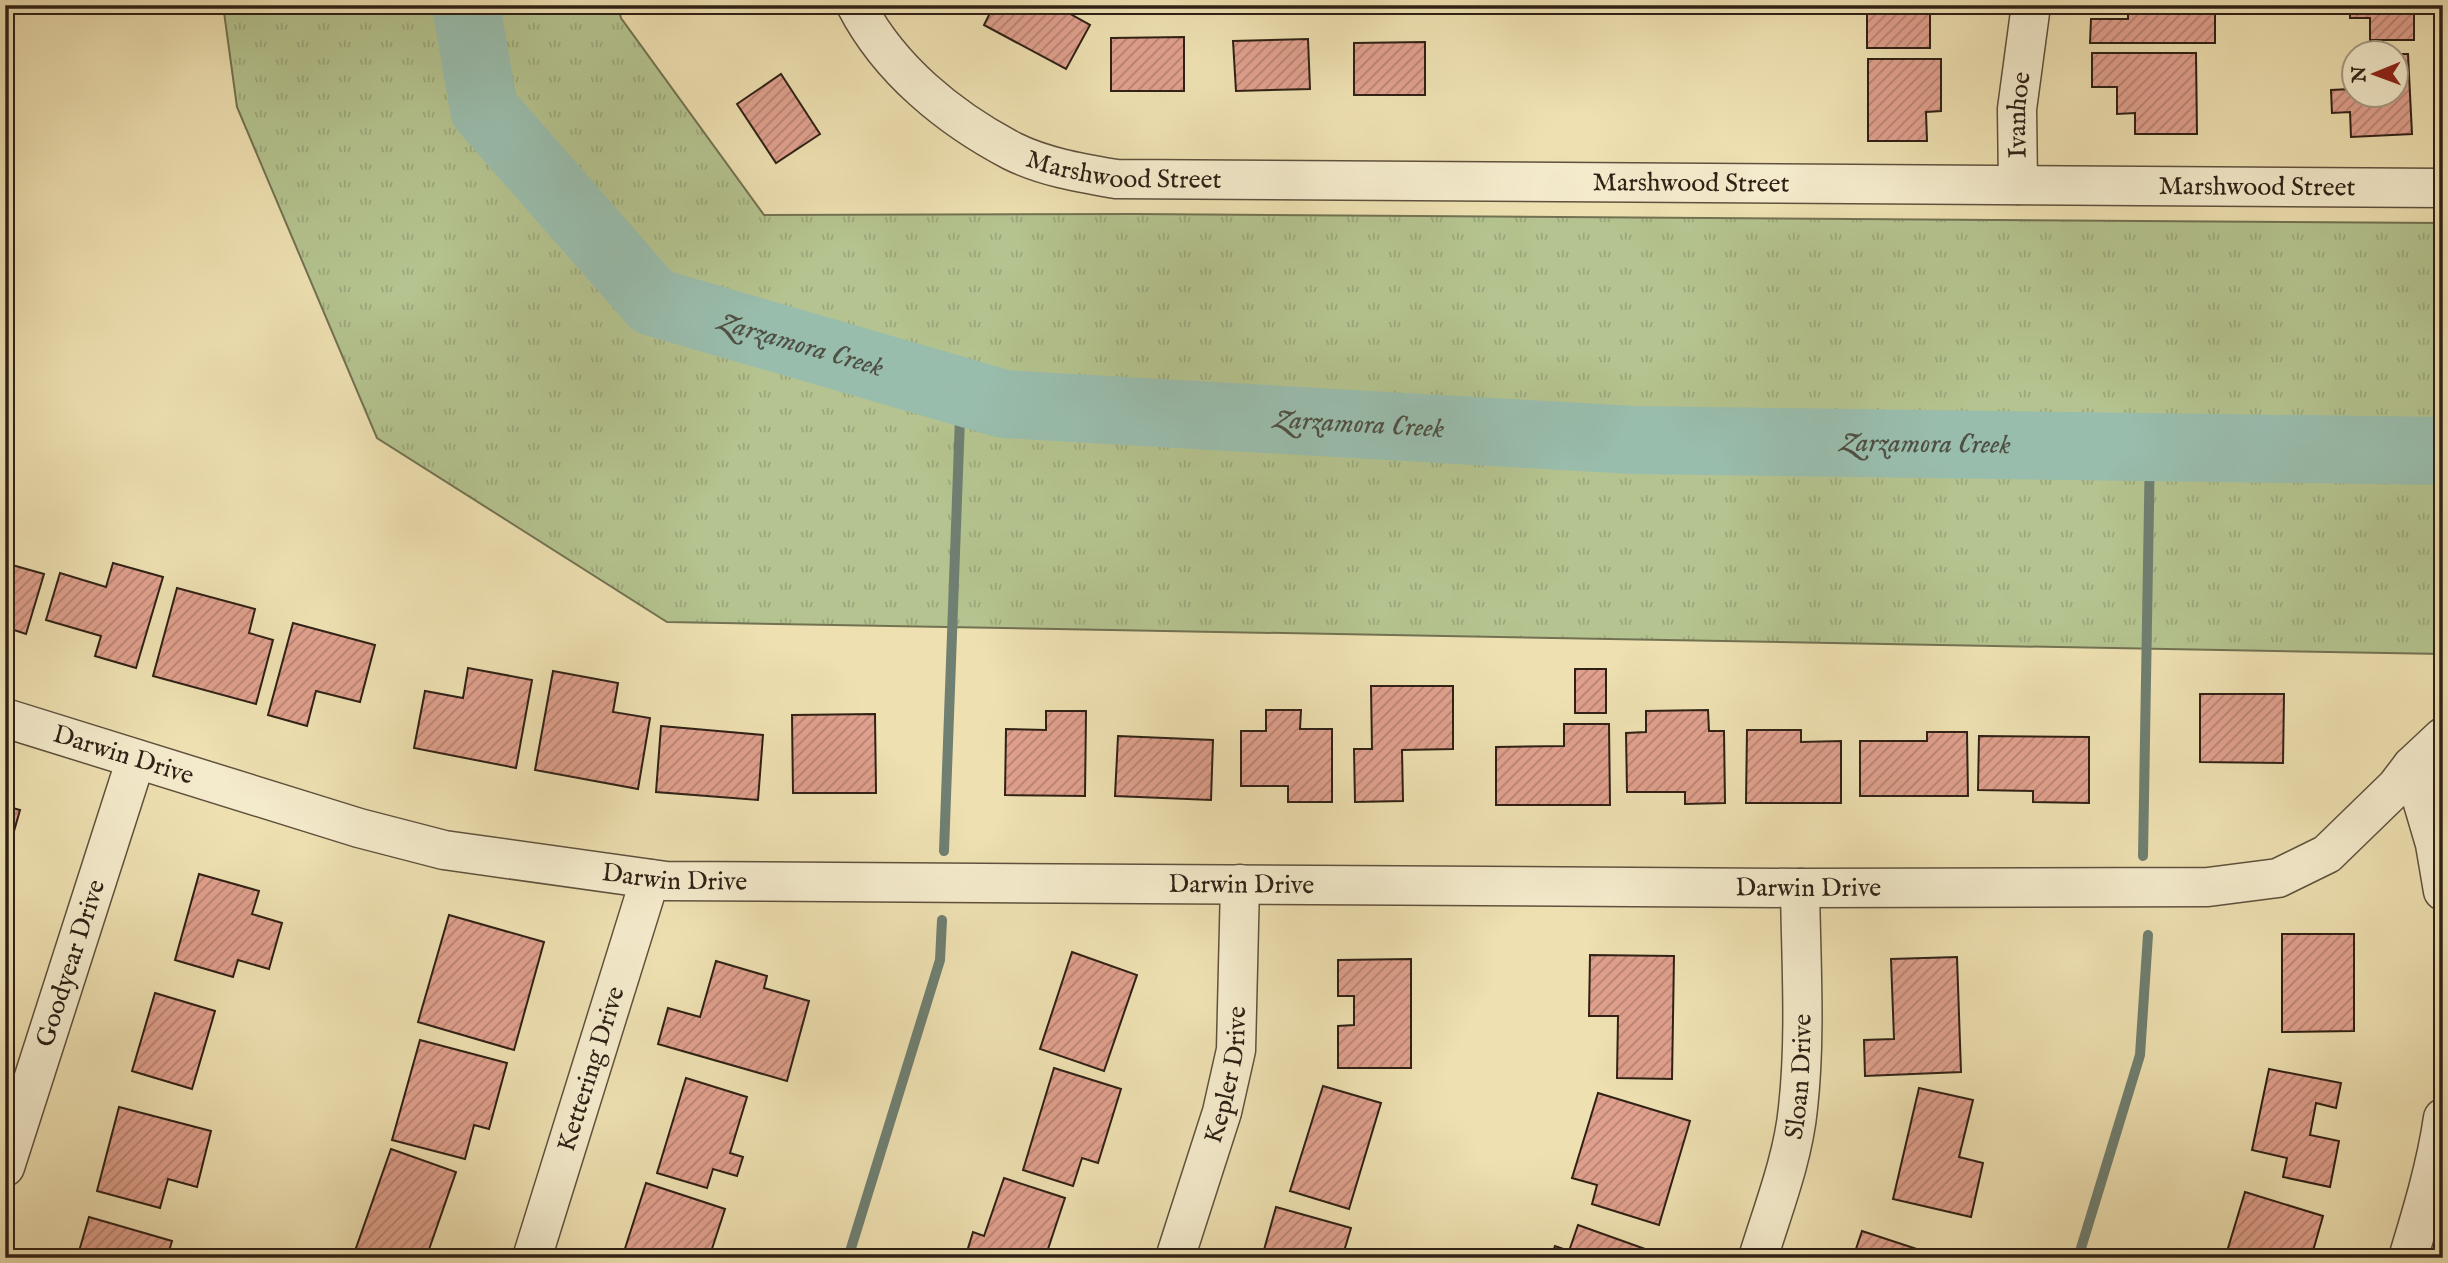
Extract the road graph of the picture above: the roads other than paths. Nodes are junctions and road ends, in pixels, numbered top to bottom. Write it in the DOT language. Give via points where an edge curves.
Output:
graph roads {
  1 [pos="856,5"];
  2 [pos="2031,5"];
  3 [pos="2018,185"];
  4 [pos="2443,188"];
  5 [pos="5,718"];
  6 [pos="2443,737"];
  7 [pos="136,759"];
  8 [pos="2412,766"];
  9 [pos="650,879"];
  10 [pos="1240,884"];
  11 [pos="1800,888"];
  12 [pos="2443,891"];
  13 [pos="2443,1118"];
  14 [pos="5,1167"];
  15 [pos="532,1258"];
  16 [pos="1175,1258"];
  17 [pos="1758,1258"];
  18 [pos="2408,1258"];
  1 -- 3 [label="street, Marshwood Street" via="888,55 954,114 1013,151 1046,164 1116,179"];
  2 -- 3 [label="street, Ivanhoe" via="2017,109"];
  3 -- 4 [label="street, Marshwood Street"];
  5 -- 7 [label="street, Darwin Drive"];
  6 -- 8 [label="street, Darwin Drive"];
  7 -- 9 [label="street, Darwin Drive" via="444,850"];
  7 -- 14 [label="street, Goodyear Drive"];
  8 -- 11 [label="street, Darwin Drive" via="2327,854 2278,878 2208,887"];
  8 -- 12 [label="street" via="2435,844"];
  9 -- 10 [label="street, Darwin Drive"];
  9 -- 15 [label="street, Kettering Drive"];
  10 -- 11 [label="street, Darwin Drive"];
  10 -- 16 [label="street, Kepler Drive" via="1236,1050 1222,1112"];
  11 -- 17 [label="street, Sloan Drive" via="1802,1060 1798,1110 1789,1160"];
  13 -- 18 [label="street"];
}
